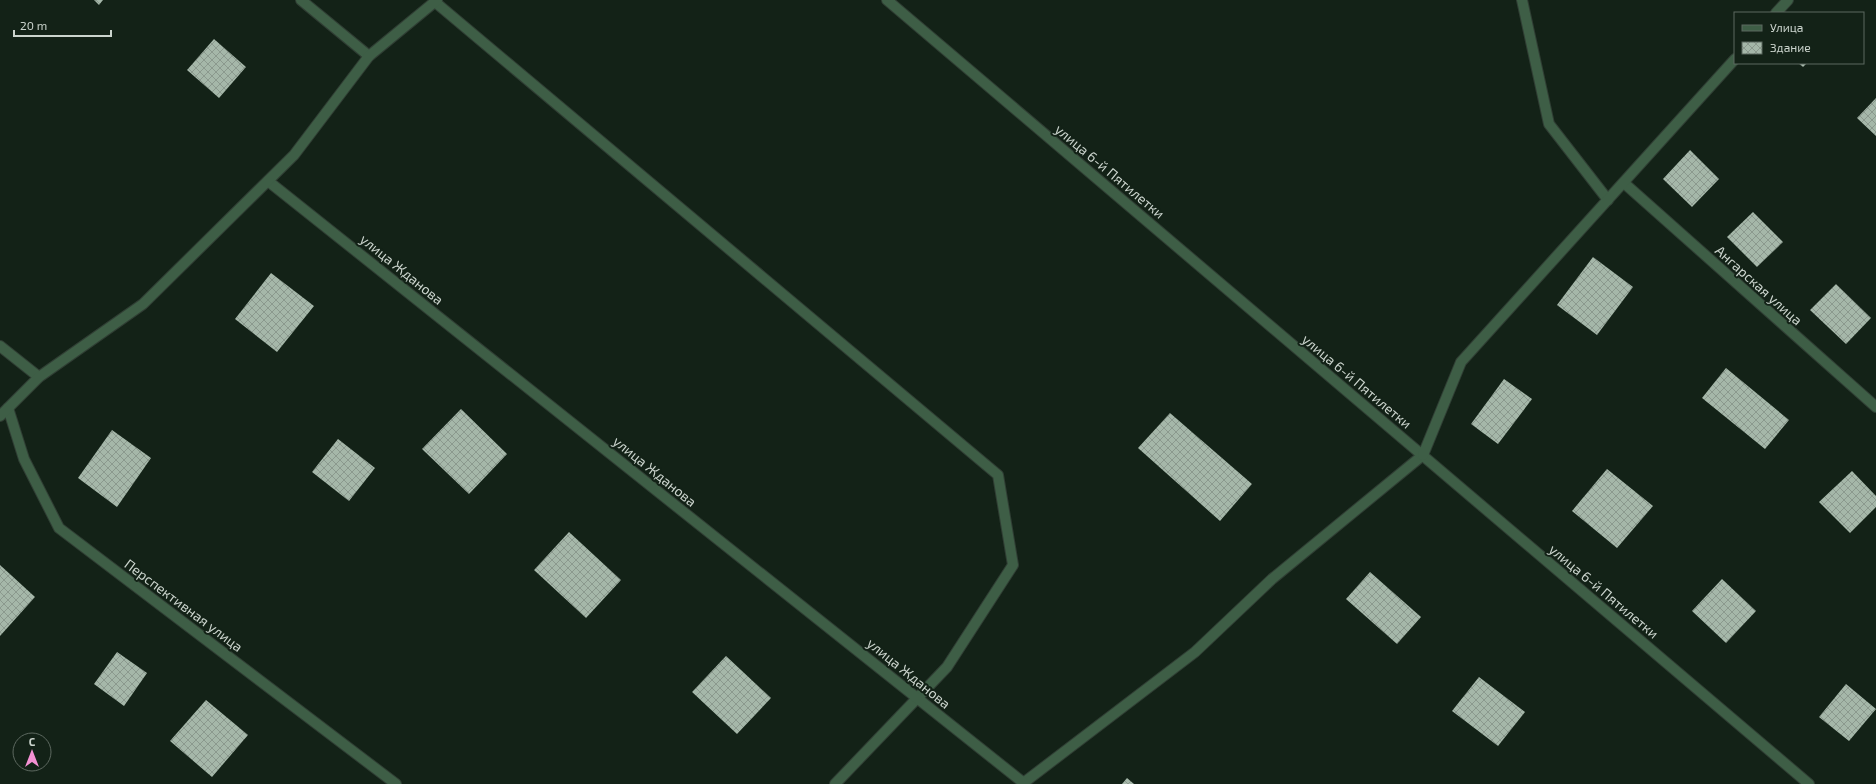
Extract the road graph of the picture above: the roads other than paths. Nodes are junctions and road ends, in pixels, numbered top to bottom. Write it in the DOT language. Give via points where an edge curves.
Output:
graph roads {
  1 [pos="301,0"];
  2 [pos="887,0"];
  3 [pos="1522,0"];
  4 [pos="1788,0"];
  5 [pos="436,1"];
  6 [pos="1777,12"];
  7 [pos="369,56"];
  8 [pos="1734,60"];
  9 [pos="268,180"];
  10 [pos="1624,183"];
  11 [pos="1608,200"];
  12 [pos="0,346"];
  13 [pos="39,377"];
  14 [pos="1876,407"];
  15 [pos="8,408"];
  16 [pos="0,416"];
  17 [pos="1423,455"];
  18 [pos="918,698"];
  19 [pos="1023,783"];
  20 [pos="396,784"];
  21 [pos="835,784"];
  22 [pos="1809,784"];
  1 -- 7 [label="street"];
  2 -- 17 [label="street, улица 6-й Пятилетки"];
  3 -- 11 [label="street" via="1549,124"];
  4 -- 6 [label="street"];
  5 -- 7 [label="street"];
  5 -- 18 [label="street" via="998,475 1013,565 947,667"];
  7 -- 9 [label="street" via="294,155"];
  8 -- 10 [label="street"];
  9 -- 13 [label="street" via="143,304"];
  9 -- 18 [label="street, улица Жданова"];
  10 -- 11 [label="street"];
  10 -- 14 [label="street, Ангарская улица"];
  11 -- 17 [label="street" via="1462,362"];
  12 -- 13 [label="street"];
  13 -- 15 [label="street"];
  15 -- 16 [label="street"];
  15 -- 20 [label="street, Перспективная улица" via="24,459 59,528"];
  17 -- 19 [label="street" via="1272,579 1195,652"];
  17 -- 22 [label="street, улица 6-й Пятилетки"];
  18 -- 19 [label="street, улица Жданова"];
  18 -- 21 [label="street"];
}
